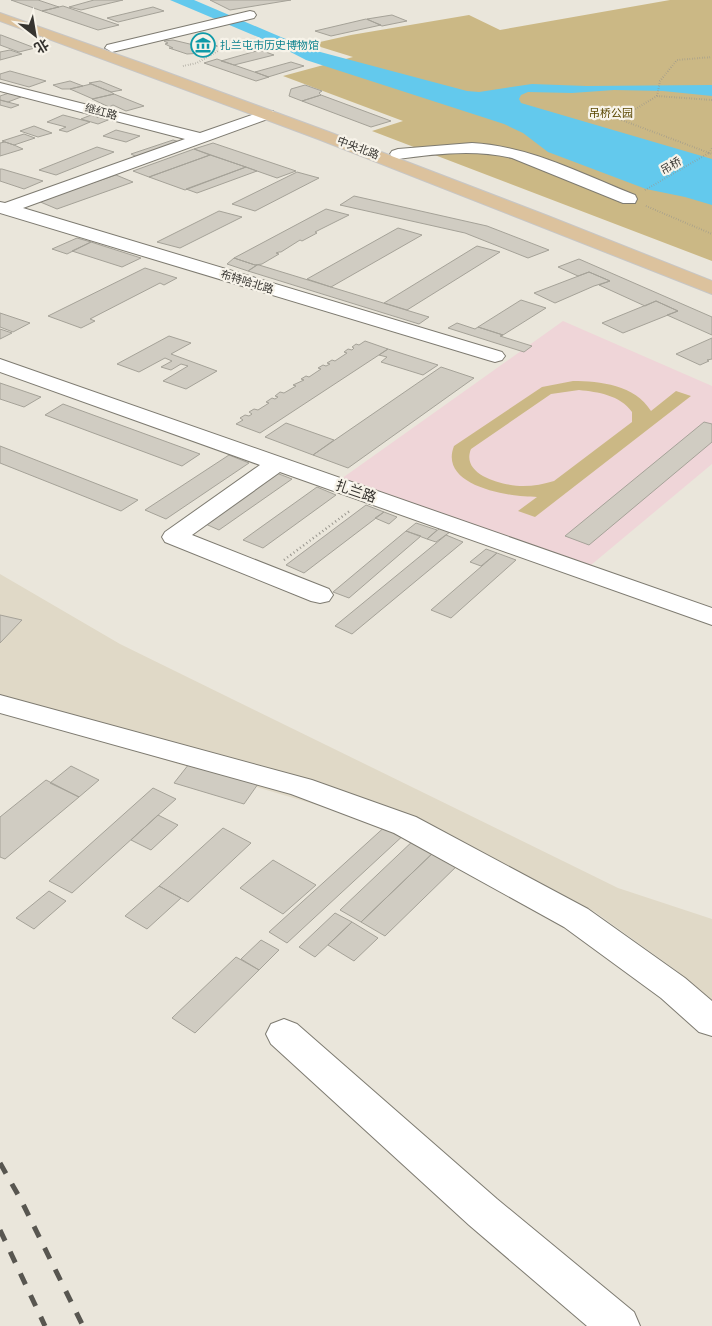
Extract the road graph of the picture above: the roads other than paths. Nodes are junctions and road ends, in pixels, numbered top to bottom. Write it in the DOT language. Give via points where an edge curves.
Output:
graph roads {
  1 [pos="0,10"];
  2 [pos="250,15"];
  3 [pos="0,17"];
  4 [pos="112,48"];
  5 [pos="0,87"];
  6 [pos="268,114"];
  7 [pos="201,138"];
  8 [pos="398,154"];
  9 [pos="635,196"];
  10 [pos="2,208"];
  11 [pos="712,276"];
  12 [pos="712,288"];
  13 [pos="495,356"];
  14 [pos="0,365"];
  15 [pos="278,463"];
  16 [pos="320,596"];
  17 [pos="712,616"];
  18 [pos="0,704"];
  19 [pos="712,1022"];
  20 [pos="284,1034"];
  21 [pos="619,1326"];
  1 -- 4 [label="main road, 中央北路"];
  2 -- 4 [label="street"];
  3 -- 6 [label="main road, 中央北路"];
  4 -- 8 [label="main road, 中央北路"];
  5 -- 7 [label="street, 继红路"];
  6 -- 7 [label="street"];
  6 -- 12 [label="main road, 中央北路"];
  7 -- 10 [label="street"];
  8 -- 9 [label="street" via="464,146 498,150"];
  8 -- 11 [label="main road, 中央北路"];
  10 -- 13 [label="street, 布特哈北路"];
  14 -- 15 [label="street, 扎兰路"];
  15 -- 16 [label="street" via="174,537"];
  15 -- 17 [label="street, 扎兰路"];
  18 -- 19 [label="street" via="301,787 405,825 576,918 674,988"];
  20 -- 21 [label="street" via="483,1212"];
}
